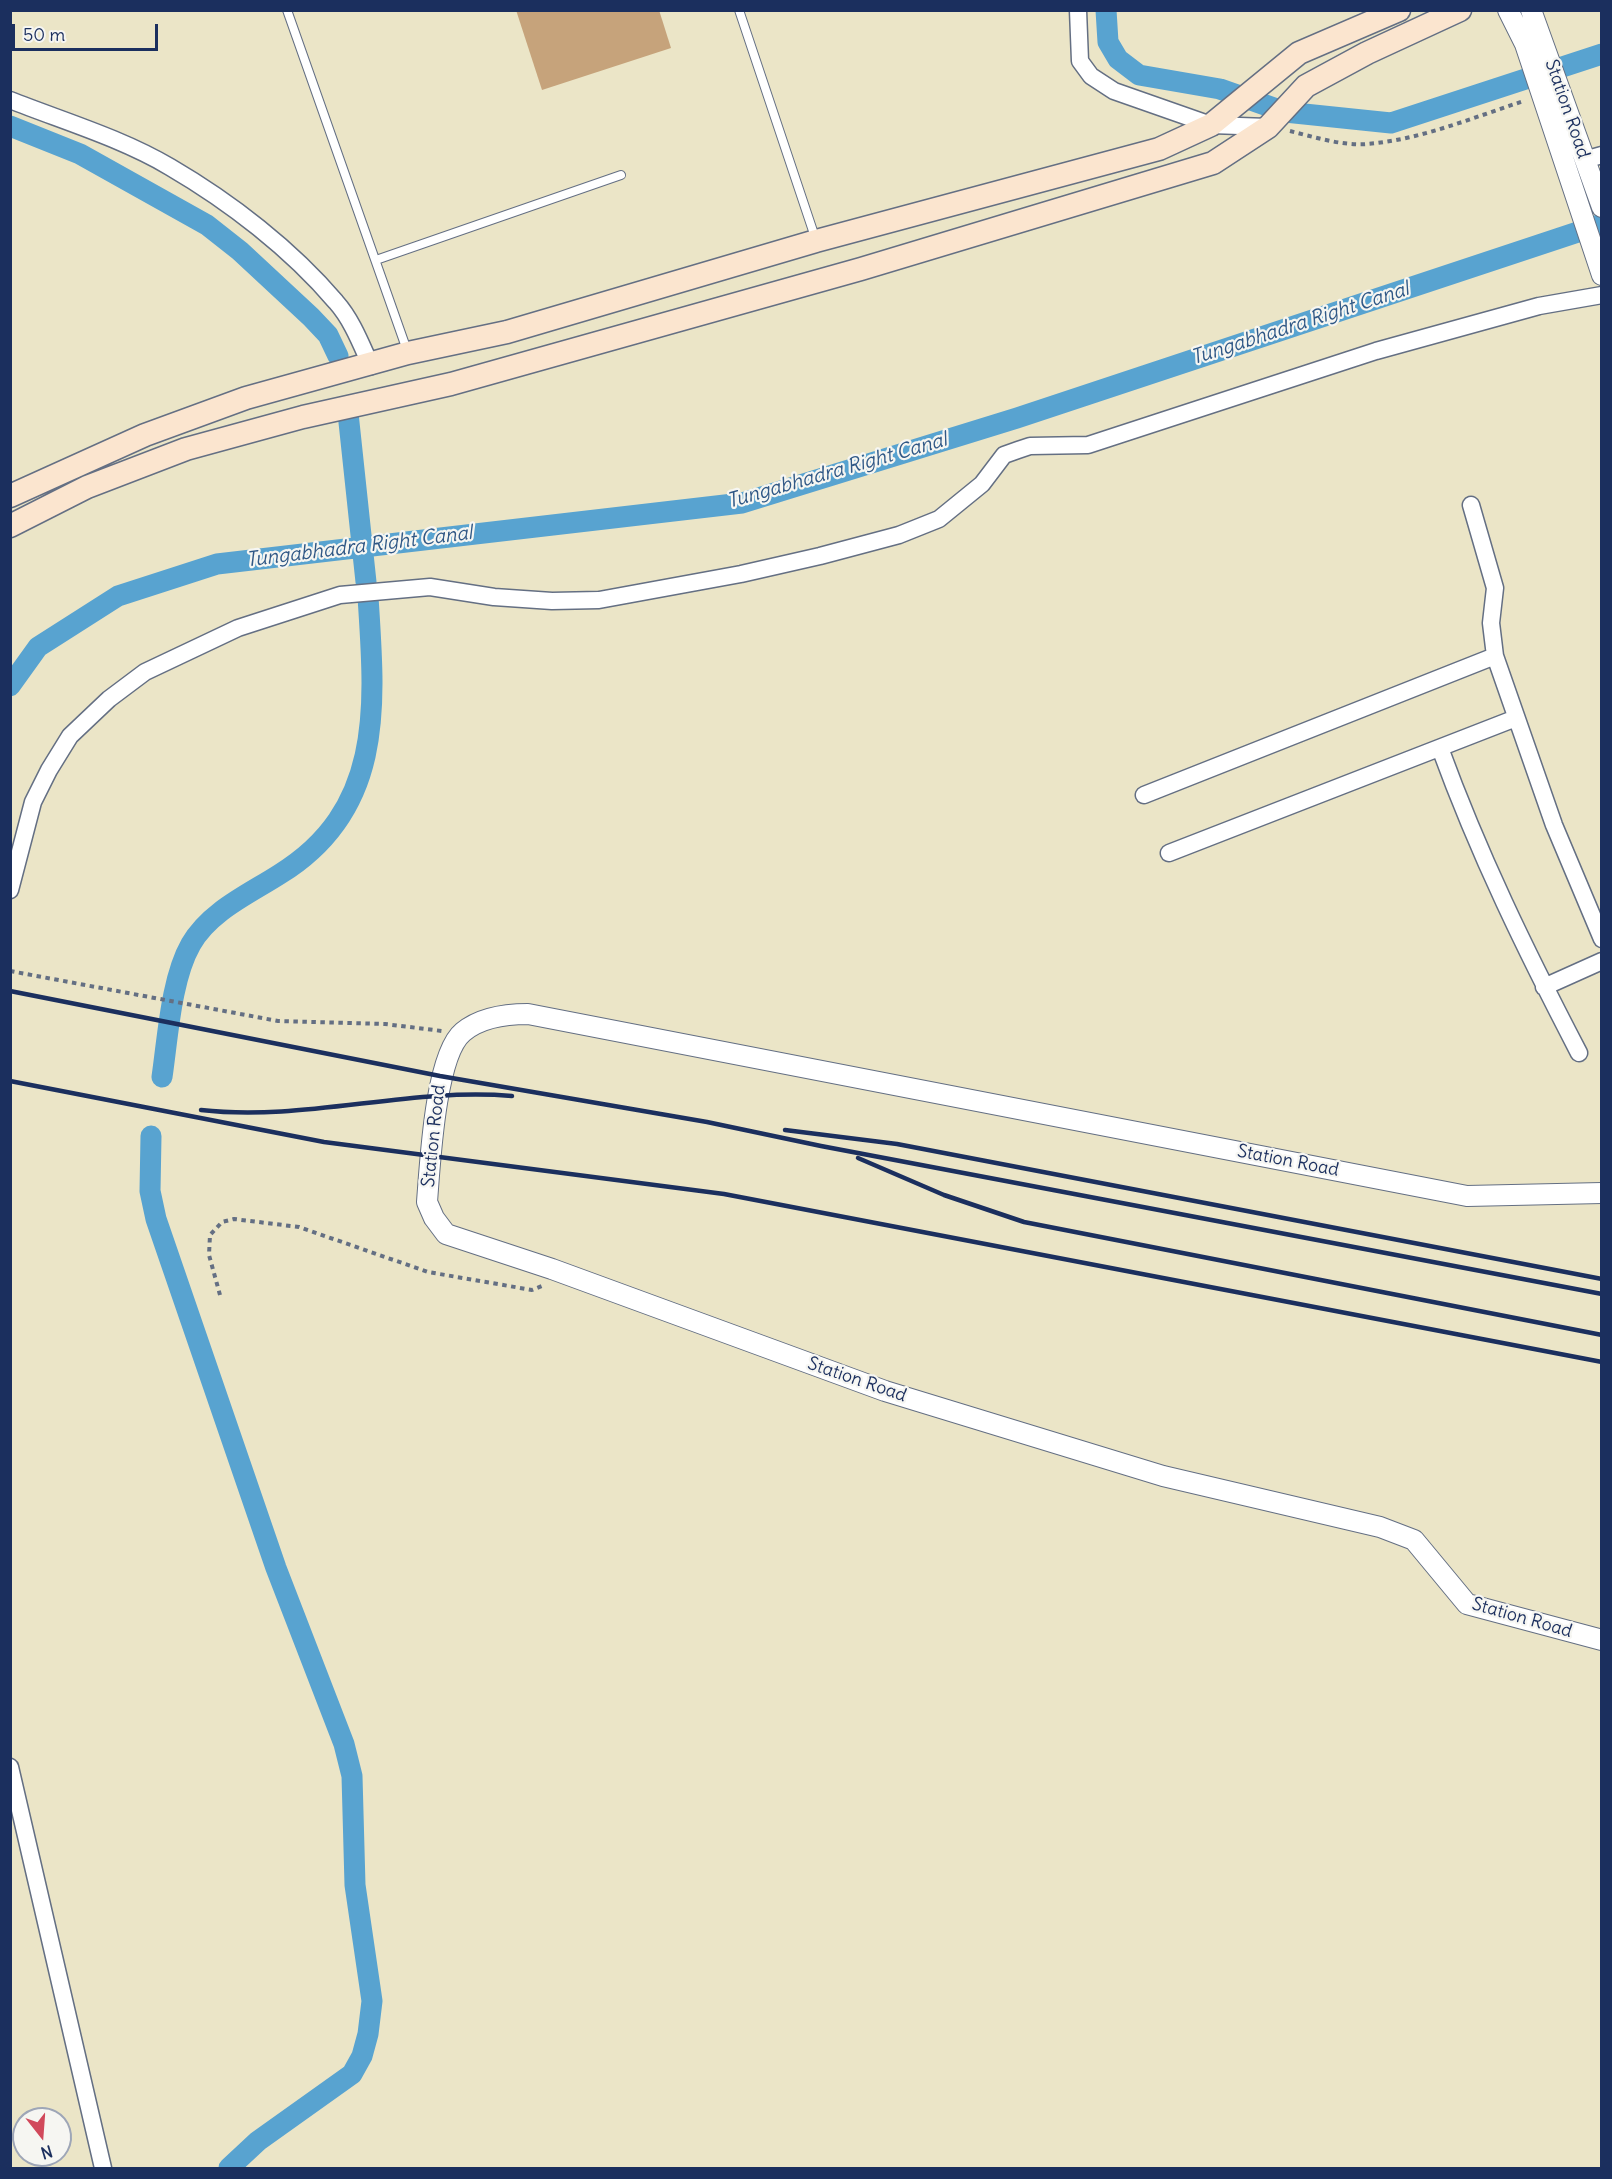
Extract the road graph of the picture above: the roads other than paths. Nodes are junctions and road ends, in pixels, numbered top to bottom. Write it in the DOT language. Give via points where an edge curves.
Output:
graph roads {
  1 [pos="287,10"];
  2 [pos="739,10"];
  3 [pos="1078,10"];
  4 [pos="1399,10"];
  5 [pos="1460,10"];
  6 [pos="1508,10"];
  7 [pos="1531,10"];
  8 [pos="1534,41"];
  9 [pos="1546,86"];
  10 [pos="10,100"];
  11 [pos="1219,118"];
  12 [pos="1271,123"];
  13 [pos="1593,158"];
  14 [pos="621,175"];
  15 [pos="1602,207"];
  16 [pos="816,240"];
  17 [pos="375,260"];
  18 [pos="1602,275"];
  19 [pos="1602,295"];
  20 [pos="408,354"];
  21 [pos="370,366"];
  22 [pos="10,496"];
  23 [pos="1471,505"];
  24 [pos="10,526"];
  25 [pos="1495,656"];
  26 [pos="1516,718"];
  27 [pos="1440,748"];
  28 [pos="1144,795"];
  29 [pos="1169,853"];
  30 [pos="10,890"];
  31 [pos="1602,939"];
  32 [pos="1602,961"];
  33 [pos="1545,987"];
  34 [pos="1579,1053"];
  35 [pos="1602,1193"];
  36 [pos="1602,1640"];
  37 [pos="10,1767"];
  38 [pos="103,2169"];
  1 -- 17 [label="lane"];
  2 -- 16 [label="lane"];
  3 -- 11 [label="street" via="1080,61 1091,76 1114,91"];
  4 -- 11 [label="main road" via="1289,59"];
  5 -- 12 [label="main road" via="1306,86"];
  6 -- 8 [label="street"];
  7 -- 8 [label="street, Station Road"];
  8 -- 9 [label="street"];
  9 -- 13 [label="street, Station Road"];
  9 -- 18 [label="street" via="1570,183"];
  10 -- 21 [label="street" via="169,166 215,196 276,243 337,302"];
  11 -- 12 [label="street"];
  11 -- 16 [label="main road" via="1159,149"];
  12 -- 24 [label="main road" via="1213,163 861,269 451,384 303,417 186,449 87,487"];
  13 -- 15 [label="street, Station Road" via="1592,180"];
  14 -- 17 [label="lane"];
  16 -- 20 [label="main road" via="507,332"];
  17 -- 20 [label="lane"];
  19 -- 30 [label="street" via="1539,306 1376,351 1088,445 1030,446 1018,450 1004,455 982,484 939,519 899,535 820,556 599,600 494,597 430,586 339,595 238,628 145,672 70,736 33,802"];
  20 -- 21 [label="main road"];
  21 -- 22 [label="main road" via="246,399 145,435"];
  23 -- 25 [label="street" via="1495,588 1491,623"];
  25 -- 26 [label="street"];
  25 -- 28 [label="street"];
  26 -- 27 [label="street"];
  26 -- 31 [label="street" via="1554,825"];
  27 -- 29 [label="street"];
  27 -- 33 [label="street" via="1517,935"];
  32 -- 33 [label="street"];
  33 -- 34 [label="street"];
  35 -- 36 [label="street, Station Road" via="1467,1196 528,1014 505,1014 477,1022 460,1034 440,1076 427,1202 446,1234 885,1391 1164,1476 1380,1527 1414,1540 1467,1604"];
  37 -- 38 [label="street"];
}
